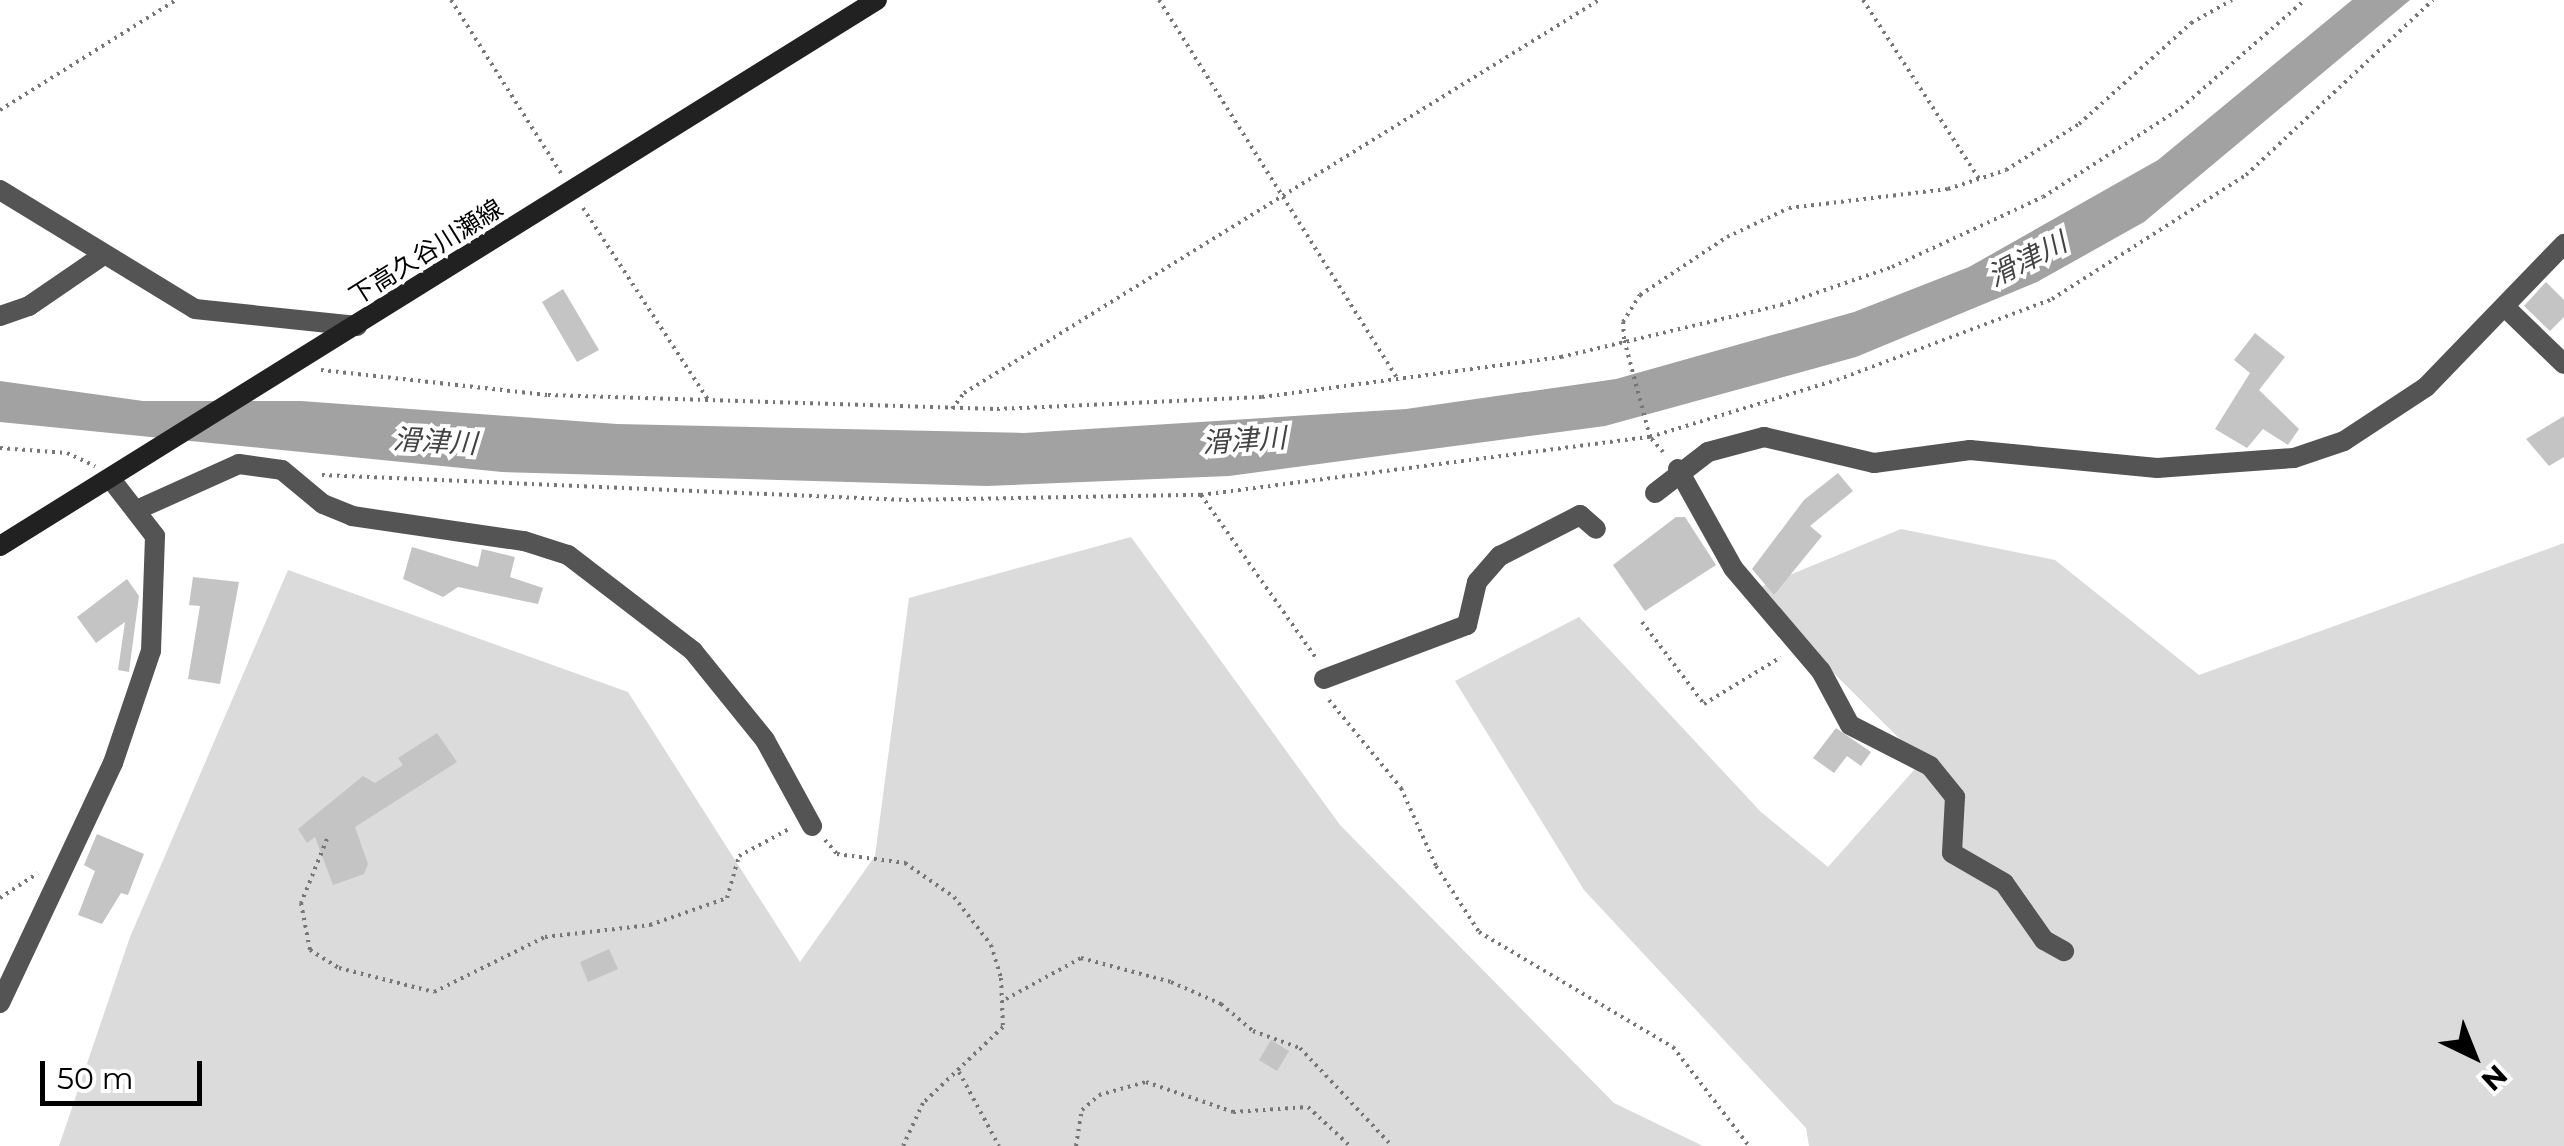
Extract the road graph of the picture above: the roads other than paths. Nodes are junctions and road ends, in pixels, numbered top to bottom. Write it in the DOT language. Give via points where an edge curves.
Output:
graph roads {
  1 [pos="878,0"];
  2 [pos="0,190"];
  3 [pos="2564,244"];
  4 [pos="102,256"];
  5 [pos="2505,307"];
  6 [pos="0,316"];
  7 [pos="357,326"];
  8 [pos="2564,364"];
  9 [pos="1678,469"];
  10 [pos="119,472"];
  11 [pos="1654,493"];
  12 [pos="140,508"];
  13 [pos="1596,529"];
  14 [pos="0,546"];
  15 [pos="1324,679"];
  16 [pos="812,826"];
  17 [pos="2064,951"];
  18 [pos="0,1003"];
  1 -- 7 [label="main road, 下高久谷川瀬線"];
  2 -- 4 [label="street"];
  3 -- 5 [label="street"];
  4 -- 6 [label="street" via="29,306"];
  4 -- 7 [label="street" via="195,310"];
  5 -- 8 [label="street"];
  5 -- 9 [label="street" via="2426,387 2344,441 2294,458 2157,468 1970,450 1874,463 1764,437"];
  7 -- 10 [label="main road, 下高久谷川瀬線"];
  9 -- 11 [label="street"];
  9 -- 17 [label="street" via="1733,568 1821,671 1850,725 1930,766 1958,806 1948,849 2017,894 2044,940"];
  10 -- 12 [label="street"];
  10 -- 14 [label="main road, 下高久谷川瀬線"];
  12 -- 16 [label="street" via="239,464 282,470 323,504 352,516 524,541 568,555 693,651 765,740"];
  12 -- 18 [label="street" via="156,556 151,652 113,763"];
  13 -- 15 [label="street" via="1580,515 1500,556 1476,582 1467,625"];
}
